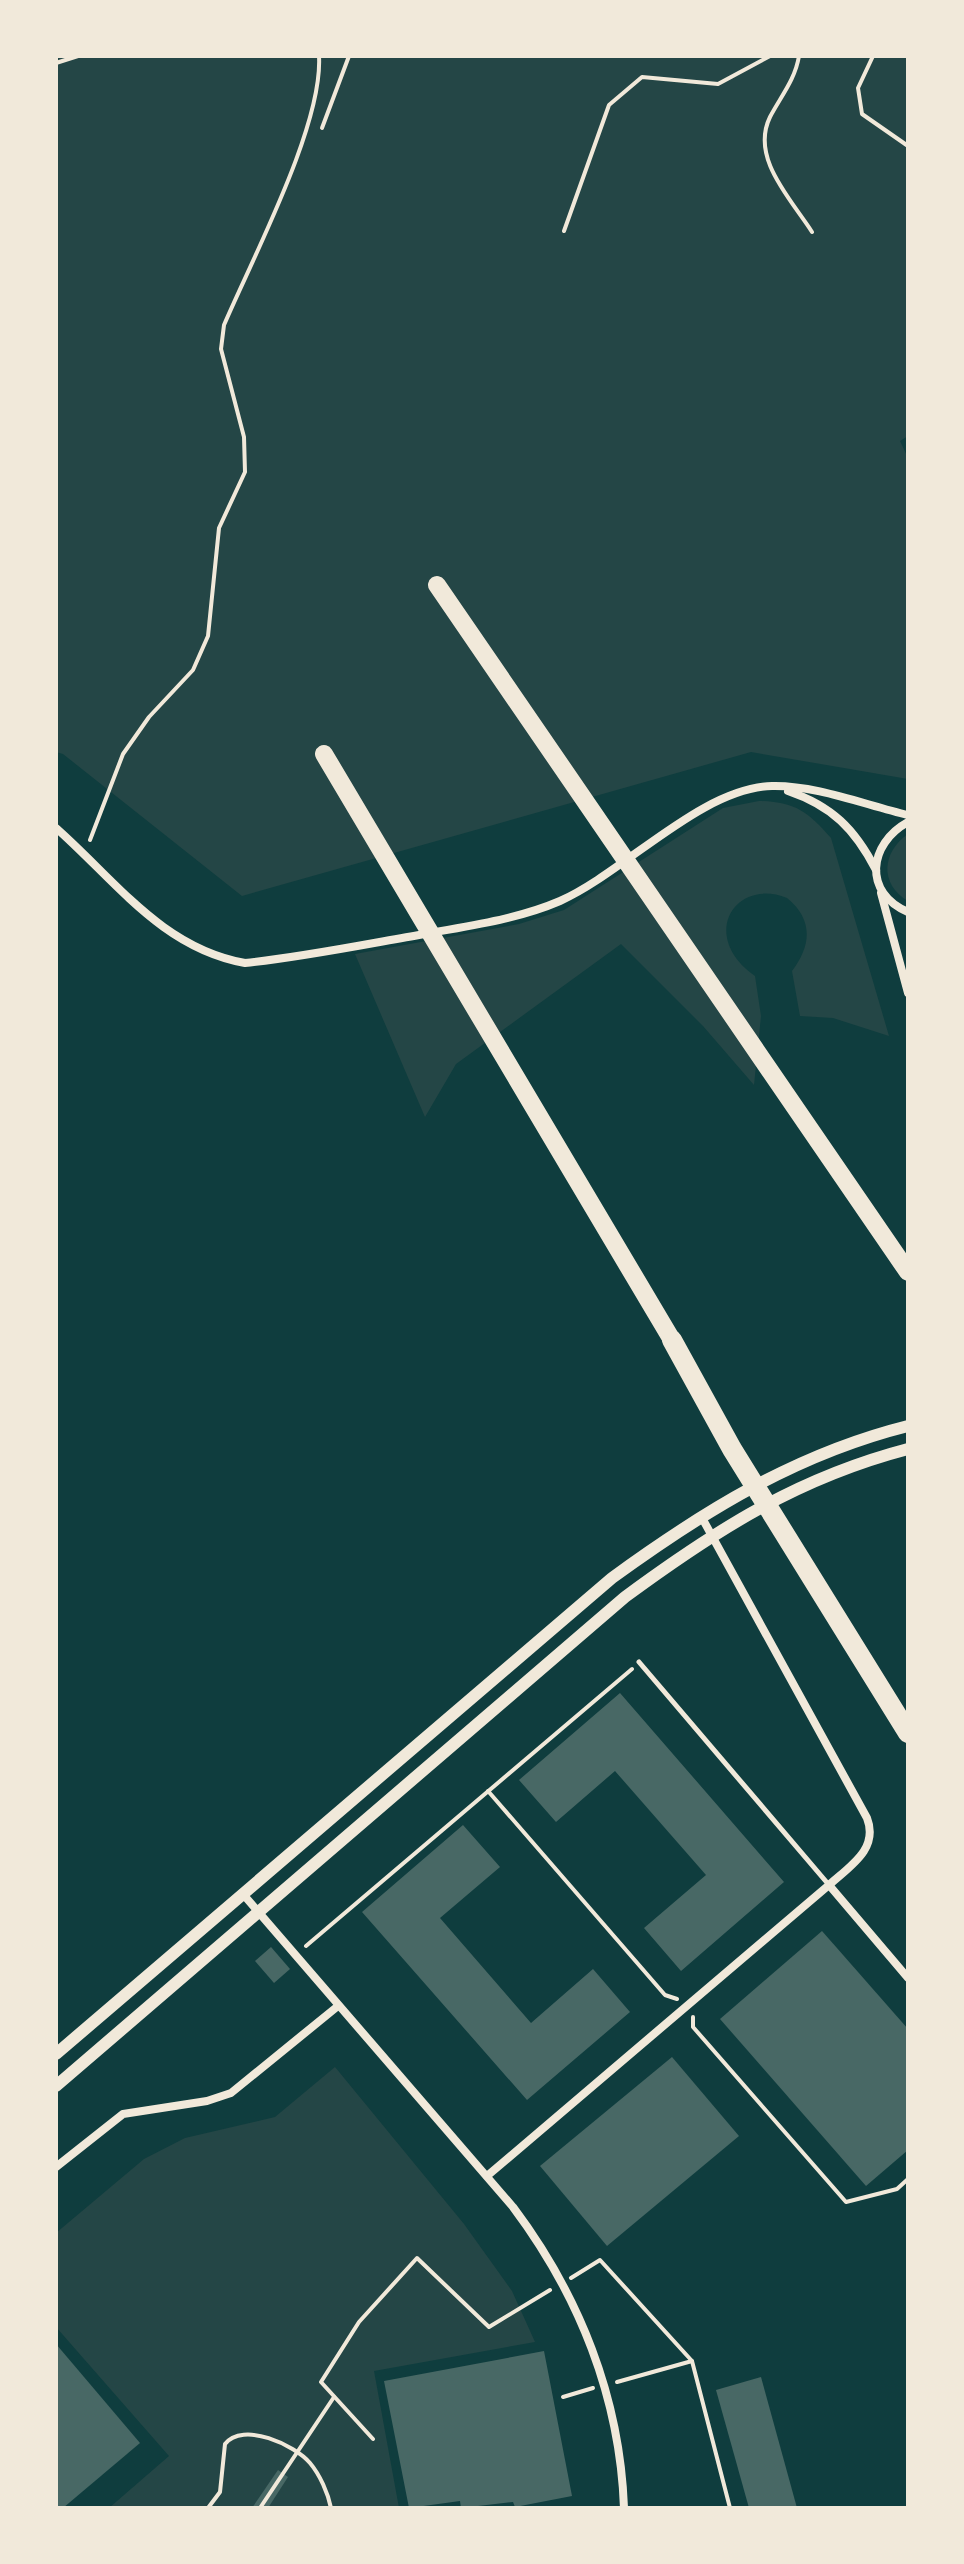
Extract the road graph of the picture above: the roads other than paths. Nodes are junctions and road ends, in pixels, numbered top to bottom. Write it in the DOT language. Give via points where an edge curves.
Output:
graph roads {
  1 [pos="437,585"];
  2 [pos="324,754"];
  3 [pos="772,786"];
  4 [pos="908,815"];
  5 [pos="908,822"];
  6 [pos="56,828"];
  7 [pos="876,870"];
  8 [pos="879,884"];
  9 [pos="908,912"];
  10 [pos="908,993"];
  11 [pos="908,1272"];
  12 [pos="672,1340"];
  13 [pos="908,1426"];
  14 [pos="908,1449"];
  15 [pos="701,1516"];
  16 [pos="713,1535"];
  17 [pos="639,1662"];
  18 [pos="908,1733"];
  19 [pos="829,1885"];
  20 [pos="242,1893"];
  21 [pos="259,1913"];
  22 [pos="908,1978"];
  23 [pos="338,2006"];
  24 [pos="56,2054"];
  25 [pos="56,2086"];
  26 [pos="56,2167"];
  27 [pos="487,2176"];
  28 [pos="624,2508"];
  1 -- 11 [label="highway"];
  2 -- 12 [label="highway"];
  3 -- 4 [label="street"];
  3 -- 6 [label="street" via="712,804 560,901 471,925 245,963 214,957 157,924"];
  3 -- 7 [label="street" via="834,812 861,841"];
  5 -- 7 [label="street" via="884,841"];
  7 -- 8 [label="street"];
  8 -- 9 [label="street" via="886,898"];
  8 -- 10 [label="street"];
  12 -- 18 [label="highway" via="732,1449"];
  13 -- 15 [label="street" via="808,1458"];
  14 -- 16 [label="street" via="810,1482"];
  15 -- 16 [label="street"];
  15 -- 20 [label="street" via="612,1578"];
  16 -- 19 [label="street" via="871,1829 863,1854"];
  16 -- 21 [label="street" via="625,1597"];
  17 -- 19 [label="lane"];
  19 -- 22 [label="street"];
  19 -- 27 [label="street"];
  20 -- 21 [label="street"];
  20 -- 24 [label="street"];
  21 -- 23 [label="street"];
  21 -- 25 [label="street"];
  23 -- 26 [label="street" via="231,2093 123,2114"];
  23 -- 27 [label="street"];
  27 -- 28 [label="street" via="533,2233 563,2282 605,2385 620,2452"];
}
